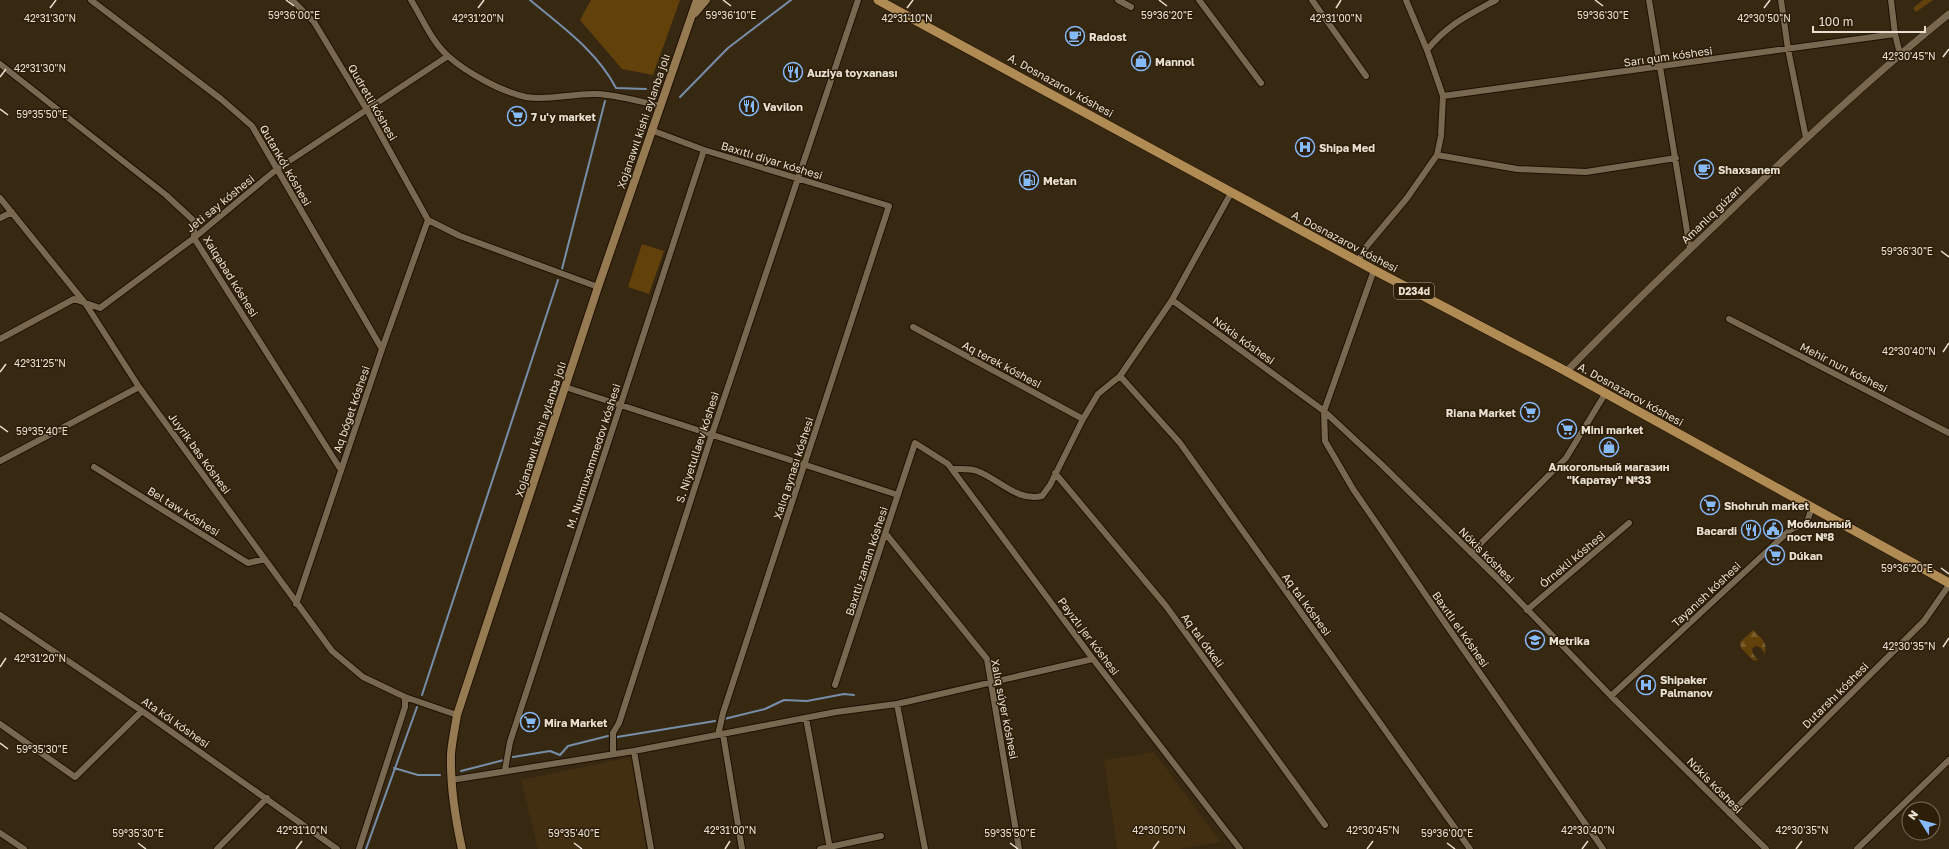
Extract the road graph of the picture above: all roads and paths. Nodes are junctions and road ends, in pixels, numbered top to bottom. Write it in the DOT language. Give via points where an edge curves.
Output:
graph roads {
  1 [pos="91,0"];
  2 [pos="292,0"];
  3 [pos="411,0"];
  4 [pos="697,0"];
  5 [pos="706,0"];
  6 [pos="858,0"];
  7 [pos="878,0"];
  8 [pos="1118,0"];
  9 [pos="1199,0"];
  10 [pos="1312,0"];
  11 [pos="1406,0"];
  12 [pos="1496,0"];
  13 [pos="1649,0"];
  14 [pos="1781,0"];
  15 [pos="1891,0"];
  16 [pos="1131,7"];
  17 [pos="1949,14"];
  18 [pos="689,22"];
  19 [pos="1895,34"];
  20 [pos="1788,49"];
  21 [pos="1427,50"];
  22 [pos="1900,54"];
  23 [pos="448,56"];
  24 [pos="0,64"];
  25 [pos="1659,67"];
  26 [pos="1366,76"];
  27 [pos="1261,82"];
  28 [pos="1443,96"];
  29 [pos="660,106"];
  30 [pos="367,110"];
  31 [pos="651,130"];
  32 [pos="1806,138"];
  33 [pos="704,150"];
  34 [pos="1437,155"];
  35 [pos="1676,158"];
  36 [pos="277,169"];
  37 [pos="796,178"];
  38 [pos="1231,193"];
  39 [pos="0,198"];
  40 [pos="889,206"];
  41 [pos="12,212"];
  42 [pos="0,218"];
  43 [pos="428,220"];
  44 [pos="194,238"];
  45 [pos="1690,249"];
  46 [pos="1358,262"];
  47 [pos="1374,270"];
  48 [pos="598,287"];
  49 [pos="1172,300"];
  50 [pos="85,303"];
  51 [pos="1729,319"];
  52 [pos="913,327"];
  53 [pos="0,339"];
  54 [pos="382,349"];
  55 [pos="1566,372"];
  56 [pos="1120,376"];
  57 [pos="139,387"];
  58 [pos="565,387"];
  59 [pos="1605,394"];
  60 [pos="620,404"];
  61 [pos="1324,411"];
  62 [pos="1083,419"];
  63 [pos="1949,433"];
  64 [pos="712,434"];
  65 [pos="915,443"];
  66 [pos="0,461"];
  67 [pos="805,464"];
  68 [pos="94,467"];
  69 [pos="952,469"];
  70 [pos="341,470"];
  71 [pos="1055,473"];
  72 [pos="898,495"];
  73 [pos="1812,507"];
  74 [pos="1629,523"];
  75 [pos="886,534"];
  76 [pos="1471,553"];
  77 [pos="266,559"];
  78 [pos="1949,584"];
  79 [pos="296,604"];
  80 [pos="1527,610"];
  81 [pos="0,616"];
  82 [pos="1093,659"];
  83 [pos="992,682"];
  84 [pos="835,685"];
  85 [pos="1611,696"];
  86 [pos="405,697"];
  87 [pos="897,704"];
  88 [pos="142,711"];
  89 [pos="458,715"];
  90 [pos="806,718"];
  91 [pos="0,724"];
  92 [pos="721,735"];
  93 [pos="634,751"];
  94 [pos="613,754"];
  95 [pos="1949,760"];
  96 [pos="505,770"];
  97 [pos="452,780"];
  98 [pos="267,798"];
  99 [pos="1730,814"];
  100 [pos="1325,825"];
  101 [pos="0,833"];
  102 [pos="881,836"];
  103 [pos="830,848"];
  104 [pos="24,849"];
  105 [pos="218,849"];
  106 [pos="337,849"];
  107 [pos="359,849"];
  108 [pos="462,849"];
  109 [pos="651,849"];
  110 [pos="742,849"];
  111 [pos="820,849"];
  112 [pos="925,849"];
  113 [pos="1019,849"];
  114 [pos="1240,849"];
  115 [pos="1470,849"];
  116 [pos="1603,849"];
  117 [pos="1766,849"];
  118 [pos="1857,849"];
  1 -- 36 [label="street, Qutankól kóshesi" via="252,126"];
  2 -- 30 [label="street, Qudretli kóshesi" via="314,22"];
  3 -- 23 [label="street"];
  4 -- 18 [label="main road, Xojanawıl kishi aylanba jolı"];
  5 -- 18 [label="main road, Xojanawıl kishi aylanba jolı"];
  6 -- 37 [label="street, S. Niyetullaev kóshesi"];
  7 -- 38 [label="main road, A. Dosnazarov kóshesi / D234d"];
  8 -- 16 [label="street"];
  9 -- 27 [label="street"];
  10 -- 26 [label="street"];
  11 -- 21 [label="street"];
  12 -- 21 [label="street" via="1440,34"];
  13 -- 25 [label="street"];
  14 -- 20 [label="street"];
  15 -- 19 [label="street"];
  17 -- 22 [label="street, Amanlıq gúzarı"];
  18 -- 29 [label="main road, Xojanawıl kishi aylanba jolı"];
  19 -- 20 [label="street, Sarı qum kóshesi"];
  19 -- 22 [label="street"];
  20 -- 25 [label="street, Sarı qum kóshesi"];
  20 -- 32 [label="street"];
  21 -- 28 [label="street"];
  22 -- 32 [label="street, Amanlıq gúzarı"];
  23 -- 29 [label="street" via="501,89 527,97 598,94"];
  23 -- 30 [label="street, Jeti say kóshesi"];
  24 -- 44 [label="street, Xalqabad kóshesi" via="166,195 194,221"];
  25 -- 28 [label="street, Sarı qum kóshesi"];
  25 -- 35 [label="street"];
  28 -- 34 [label="street" via="1441,136"];
  29 -- 31 [label="main road, Xojanawıl kishi aylanba jolı"];
  30 -- 36 [label="street, Jeti say kóshesi"];
  30 -- 43 [label="street, Qudretli kóshesi"];
  31 -- 33 [label="street, Baxıtlı diyar kóshesi"];
  31 -- 48 [label="main road, Xojanawıl kishi aylanba jolı"];
  32 -- 45 [label="street, Amanlıq gúzarı"];
  33 -- 37 [label="street, Baxıtlı diyar kóshesi"];
  33 -- 60 [label="street, M. Nurmuxammedov kóshesi"];
  34 -- 35 [label="street" via="1517,169 1586,172"];
  34 -- 46 [label="street" via="1407,198 1366,247"];
  35 -- 45 [label="street"];
  36 -- 44 [label="street, Jeti say kóshesi"];
  36 -- 54 [label="street, Qutankól kóshesi"];
  37 -- 40 [label="street, Baxıtlı diyar kóshesi"];
  37 -- 64 [label="street, S. Niyetullaev kóshesi"];
  38 -- 46 [label="main road, A. Dosnazarov kóshesi / D234d"];
  38 -- 49 [label="street"];
  39 -- 41 [label="street, Juyrik bas kóshesi"];
  40 -- 67 [label="street, Xalıq aynası kóshesi"];
  41 -- 42 [label="street"];
  41 -- 50 [label="street, Juyrik bas kóshesi"];
  43 -- 48 [label="street" via="460,236"];
  43 -- 54 [label="street, Aq bóget kóshesi"];
  44 -- 50 [label="street, Jeti say kóshesi" via="100,308"];
  44 -- 70 [label="street, Xalqabad kóshesi"];
  45 -- 55 [label="street, Amanlıq gúzarı"];
  46 -- 47 [label="main road, A. Dosnazarov kóshesi / D234d"];
  47 -- 55 [label="main road, A. Dosnazarov kóshesi / D234d"];
  47 -- 61 [label="street"];
  48 -- 58 [label="main road, Xojanawıl kishi aylanba jolı"];
  49 -- 56 [label="street"];
  49 -- 61 [label="street, Nókis kóshesi"];
  50 -- 53 [label="street, Jeti say kóshesi" via="74,300"];
  50 -- 57 [label="street, Juyrik bas kóshesi"];
  51 -- 63 [label="street, Mehir nurı kóshesi"];
  52 -- 62 [label="street, Aq terek kóshesi"];
  54 -- 70 [label="street, Aq bóget kóshesi"];
  55 -- 59 [label="main road, A. Dosnazarov kóshesi / D234d"];
  56 -- 62 [label="street" via="1098,394"];
  56 -- 115 [label="street, Aq tal kóshesi" via="1180,443"];
  57 -- 66 [label="street"];
  57 -- 77 [label="street, Juyrik bas kóshesi"];
  58 -- 60 [label="street"];
  58 -- 89 [label="main road, Xojanawıl kishi aylanba jolı"];
  59 -- 73 [label="main road, A. Dosnazarov kóshesi / D234d"];
  59 -- 76 [label="street" via="1566,458"];
  60 -- 64 [label="street"];
  60 -- 96 [label="street, M. Nurmuxammedov kóshesi" via="510,742"];
  61 -- 76 [label="street, Nókis kóshesi"];
  61 -- 116 [label="street, Baxıtlı el kóshesi" via="1325,441 1353,489"];
  62 -- 71 [label="street"];
  64 -- 67 [label="street"];
  64 -- 94 [label="street, S. Niyetullaev kóshesi" via="619,723 613,733"];
  65 -- 69 [label="street, Payızlı jer kóshesi"];
  65 -- 72 [label="street, Baxıtlı zaman kóshesi"];
  67 -- 72 [label="street"];
  67 -- 92 [label="street, Xalıq aynası kóshesi" via="723,713"];
  68 -- 77 [label="street, Bel taw kóshesi" via="248,563"];
  69 -- 71 [label="street" via="975,470 999,481 1018,495 1033,498 1042,496"];
  69 -- 82 [label="street, Payızlı jer kóshesi"];
  70 -- 79 [label="street, Aq bóget kóshesi"];
  71 -- 100 [label="street, Aq tal ótkeli" via="1166,606"];
  72 -- 75 [label="street, Baxıtlı zaman kóshesi"];
  73 -- 78 [label="main road, A. Dosnazarov kóshesi / D234d"];
  73 -- 85 [label="street, Tayanısh kóshesi" via="1807,522 1790,530"];
  74 -- 80 [label="street, Órnekli kóshesi"];
  75 -- 83 [label="street, Xalıq súyer kóshesi" via="987,659"];
  75 -- 84 [label="street, Baxıtlı zaman kóshesi"];
  76 -- 80 [label="street, Nókis kóshesi"];
  77 -- 79 [label="street, Juyrik bas kóshesi"];
  78 -- 99 [label="street, Dutarshı kóshesi" via="1924,621"];
  79 -- 86 [label="street, Juyrik bas kóshesi" via="332,651 363,677"];
  80 -- 85 [label="street, Nókis kóshesi"];
  81 -- 88 [label="street, Ata kól kóshesi"];
  82 -- 83 [label="street"];
  82 -- 114 [label="street, Payızlı jer kóshesi"];
  83 -- 87 [label="street"];
  83 -- 113 [label="street, Xalıq súyer kóshesi"];
  85 -- 99 [label="street, Nókis kóshesi"];
  86 -- 89 [label="street, Juyrik bas kóshesi"];
  86 -- 107 [label="street" via="405,707"];
  87 -- 90 [label="street"];
  87 -- 112 [label="street"];
  88 -- 91 [label="street" via="75,777"];
  88 -- 98 [label="street, Ata kól kóshesi"];
  89 -- 97 [label="main road, Xojanawıl kishi aylanba jolı" via="451,753"];
  90 -- 92 [label="street"];
  90 -- 103 [label="street"];
  92 -- 93 [label="street"];
  92 -- 110 [label="street, Xalıq aynası kóshesi"];
  93 -- 94 [label="street"];
  93 -- 109 [label="street"];
  94 -- 96 [label="street"];
  95 -- 118 [label="street"];
  96 -- 97 [label="street"];
  97 -- 108 [label="main road, Xojanawıl kishi aylanba jolı" via="454,814"];
  98 -- 105 [label="street"];
  98 -- 106 [label="street, Ata kól kóshesi"];
  99 -- 117 [label="street, Nókis kóshesi"];
  101 -- 104 [label="street"];
  102 -- 103 [label="street"];
  103 -- 111 [label="street"];
}
